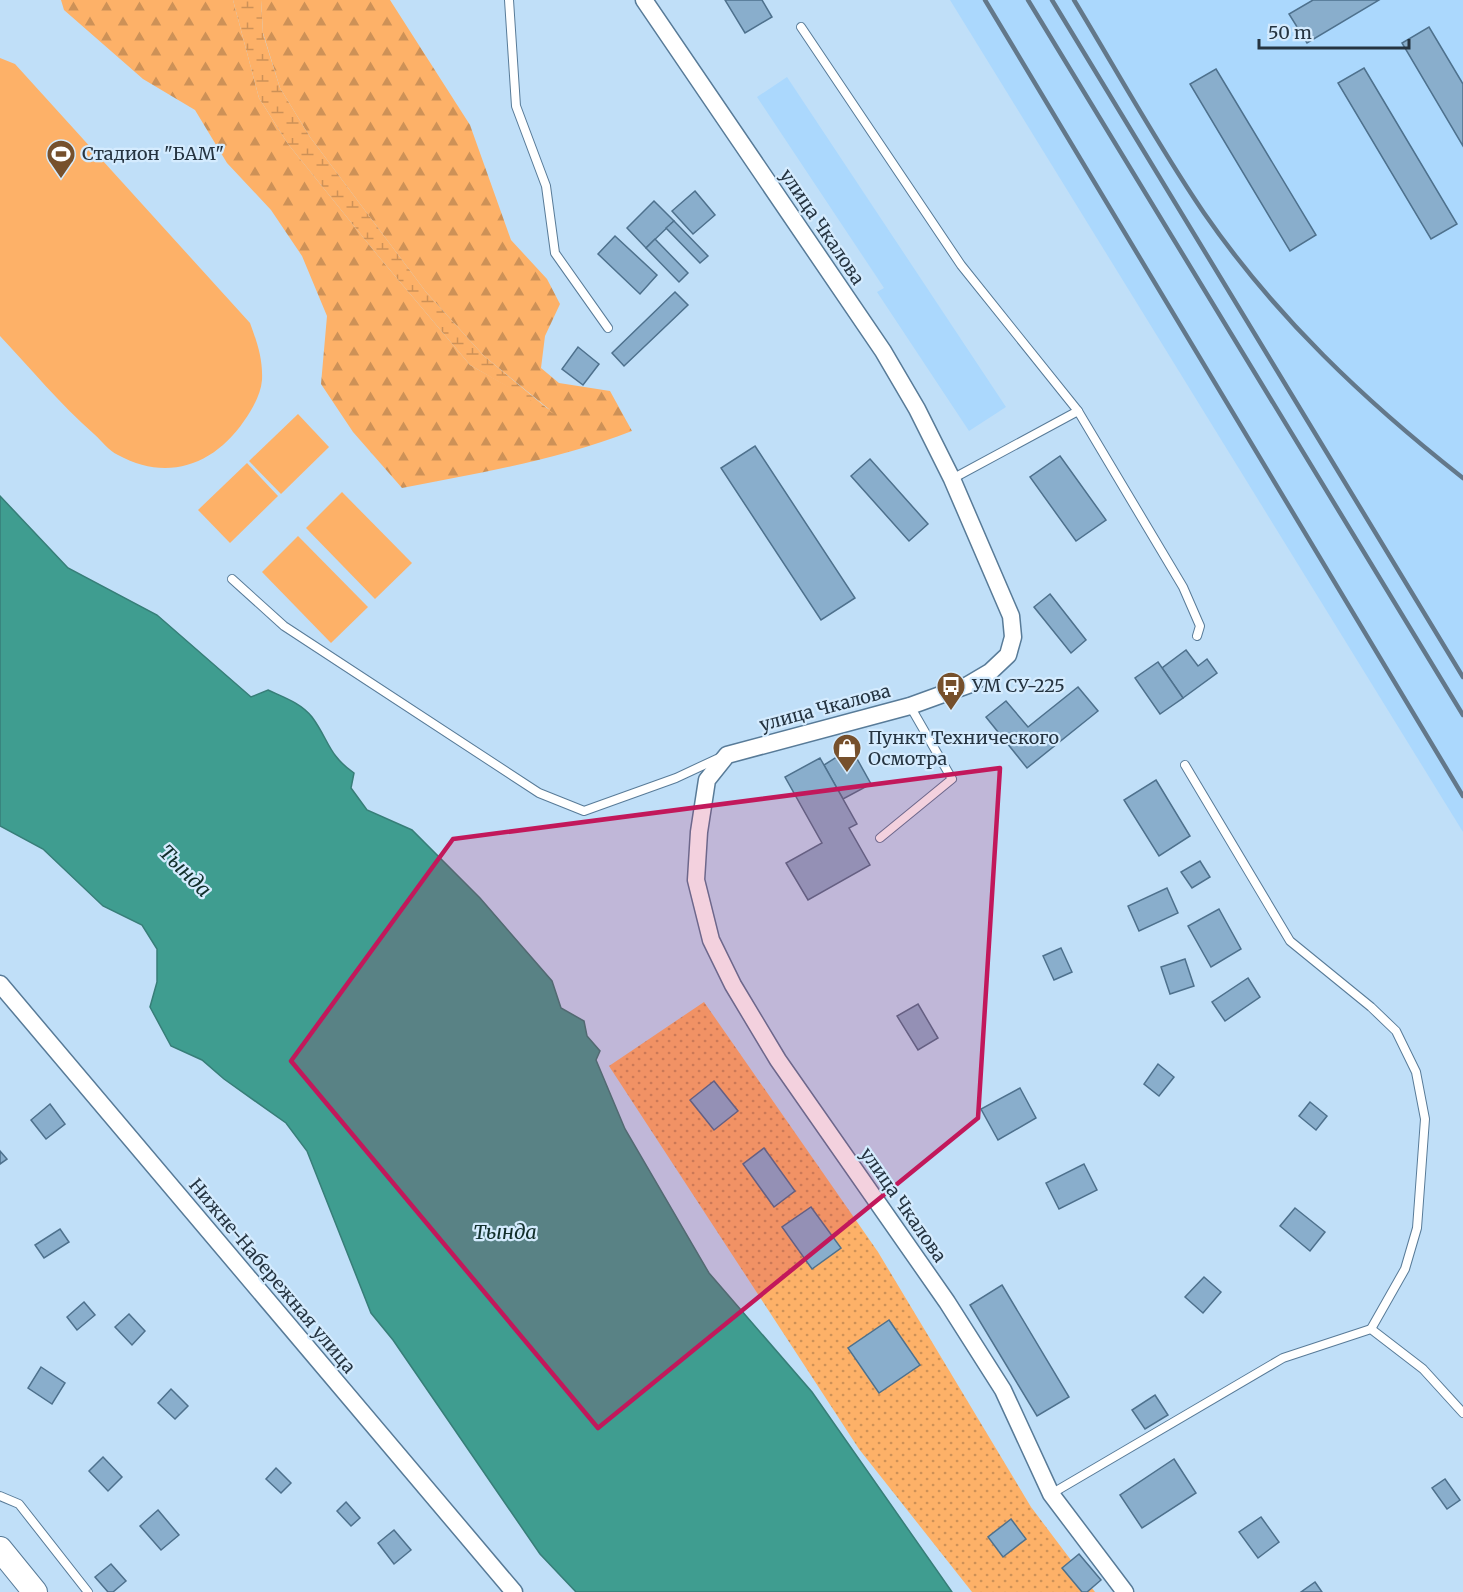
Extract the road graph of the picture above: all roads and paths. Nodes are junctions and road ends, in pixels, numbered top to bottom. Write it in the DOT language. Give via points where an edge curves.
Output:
graph roads {
  1 [pos="509,0"];
  2 [pos="644,0"];
  3 [pos="801,27"];
  4 [pos="608,328"];
  5 [pos="1078,411"];
  6 [pos="952,479"];
  7 [pos="232,579"];
  8 [pos="1197,636"];
  9 [pos="910,706"];
  10 [pos="727,755"];
  11 [pos="1185,765"];
  12 [pos="880,838"];
  13 [pos="0,984"];
  14 [pos="1371,1329"];
  15 [pos="1463,1413"];
  16 [pos="1052,1494"];
  17 [pos="0,1496"];
  18 [pos="0,1549"];
  19 [pos="35,1592"];
  20 [pos="88,1592"];
  21 [pos="514,1592"];
  22 [pos="1125,1592"];
  1 -- 4 [label="lane" via="516,106 546,186 555,253"];
  2 -- 6 [label="street, улица Чкалова" via="883,351 918,409"];
  3 -- 5 [label="lane" via="961,265"];
  5 -- 6 [label="lane"];
  5 -- 8 [label="lane" via="1183,586 1200,626"];
  6 -- 9 [label="street, улица Чкалова" via="1004,595 1013,637 1008,655 990,672 968,685"];
  7 -- 10 [label="lane" via="284,626 539,793 584,811"];
  9 -- 10 [label="street, улица Чкалова"];
  9 -- 12 [label="lane" via="952,779"];
  10 -- 16 [label="street, улица Чкалова" via="707,780 699,832 696,880 711,940 778,1059 947,1302 1003,1390"];
  11 -- 14 [label="lane" via="1290,941 1396,1031 1416,1072 1425,1119 1417,1228 1405,1269"];
  13 -- 21 [label="street, Нижне-Набережная улица"];
  14 -- 15 [label="lane" via="1423,1369"];
  14 -- 16 [label="lane" via="1283,1358"];
  16 -- 22 [label="street, улица Чкалова"];
  17 -- 20 [label="lane" via="19,1504"];
  18 -- 19 [label="street"];
}
